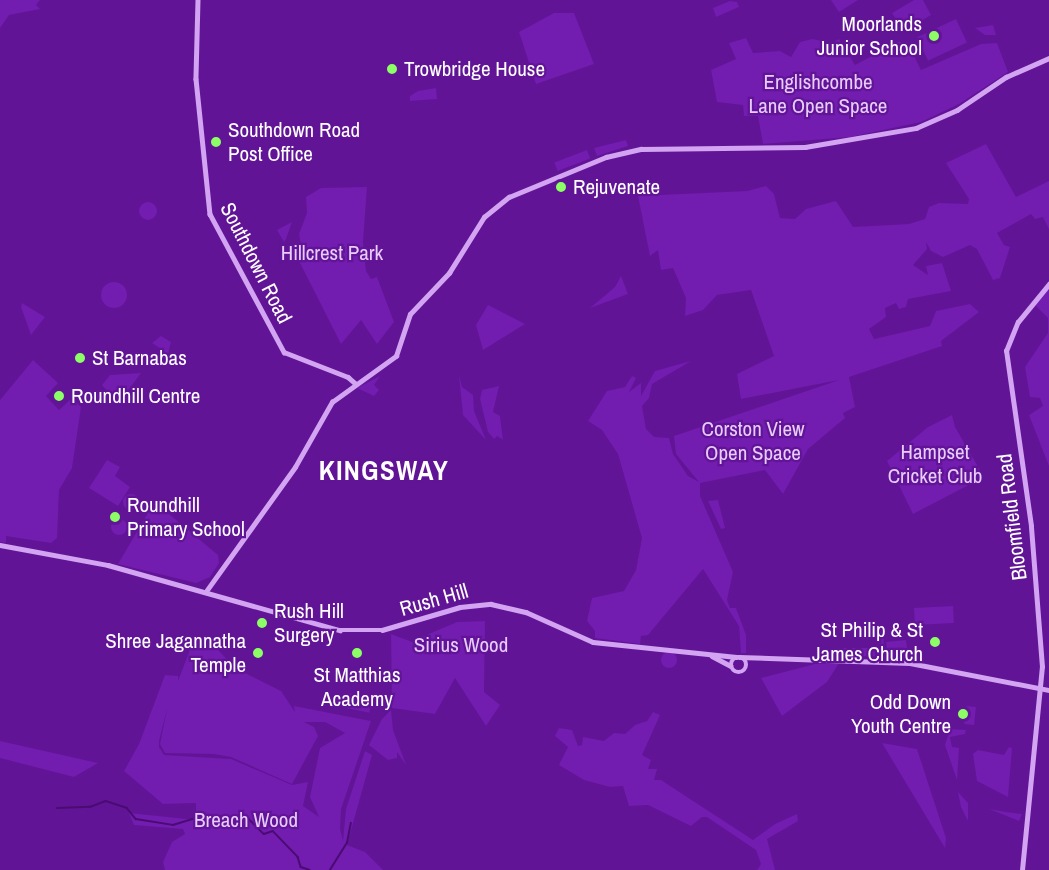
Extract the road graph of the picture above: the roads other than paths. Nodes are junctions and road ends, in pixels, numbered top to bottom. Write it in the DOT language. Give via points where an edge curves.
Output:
graph roads {
  1 [pos="198,0"];
  2 [pos="1049,58"];
  3 [pos="1049,284"];
  4 [pos="355,383"];
  5 [pos="0,545"];
  6 [pos="207,590"];
  7 [pos="703,653"];
  8 [pos="738,657"];
  9 [pos="764,658"];
  10 [pos="746,662"];
  11 [pos="731,666"];
  12 [pos="1042,689"];
  13 [pos="1049,690"];
  14 [pos="1022,870"];
  1 -- 4 [label="street, Southdown Road" via="196,79 210,214 284,352"];
  2 -- 4 [label="street" via="1006,77 951,113 916,128 805,147 641,149 606,157 520,190 484,217 449,273 414,308 396,356"];
  3 -- 12 [label="street, Bloomfield Road" via="1018,322 1006,351 1031,526"];
  4 -- 6 [label="street" via="332,402 295,467"];
  5 -- 6 [label="street, Rush Hill" via="108,565"];
  6 -- 7 [label="street, Rush Hill" via="340,630 393,629 460,607 491,604 526,612 580,640"];
  7 -- 8 [label="street, Rush Hill"];
  7 -- 11 [label="street, Rush Hill"];
  8 -- 9 [label="street, Rush Hill"];
  8 -- 10 [label="street"];
  8 -- 11 [label="street"];
  9 -- 10 [label="street"];
  9 -- 12 [label="street" via="910,663"];
  10 -- 11 [label="street" via="741,672"];
  12 -- 13 [label="street"];
  12 -- 14 [label="street, Bloomfield Road"];
}
